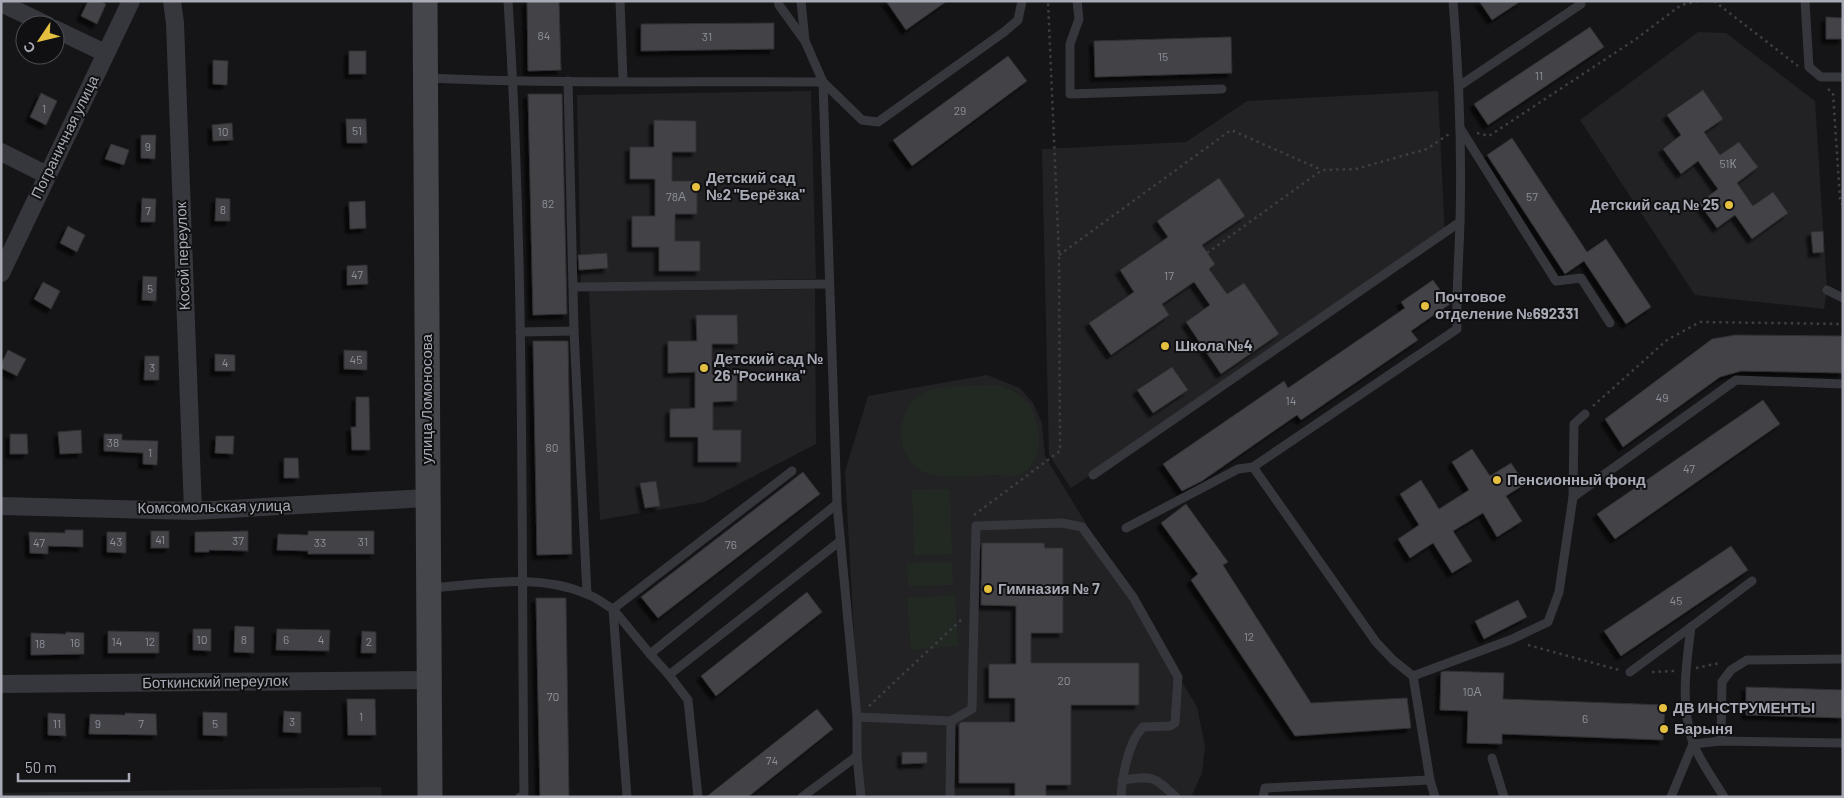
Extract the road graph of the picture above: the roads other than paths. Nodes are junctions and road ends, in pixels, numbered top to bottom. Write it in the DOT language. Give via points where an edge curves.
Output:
graph roads {
  1 [pos="131,1"];
  2 [pos="172,1"];
  3 [pos="425,1"];
  4 [pos="508,1"];
  5 [pos="620,1"];
  6 [pos="778,1"];
  7 [pos="801,1"];
  8 [pos="1022,1"];
  9 [pos="1077,1"];
  10 [pos="1453,1"];
  11 [pos="1805,1"];
  12 [pos="1,4"];
  13 [pos="1581,4"];
  14 [pos="25,15"];
  15 [pos="65,34"];
  16 [pos="806,41"];
  17 [pos="105,53"];
  18 [pos="1843,77"];
  19 [pos="426,78"];
  20 [pos="623,80"];
  21 [pos="568,81"];
  22 [pos="513,82"];
  23 [pos="823,82"];
  24 [pos="1460,86"];
  25 [pos="1222,89"];
  26 [pos="1460,128"];
  27 [pos="1,152"];
  28 [pos="47,175"];
  29 [pos="1460,222"];
  30 [pos="1,273"];
  31 [pos="829,284"];
  32 [pos="574,287"];
  33 [pos="1827,290"];
  34 [pos="1843,298"];
  35 [pos="1610,323"];
  36 [pos="574,331"];
  37 [pos="520,332"];
  38 [pos="1843,384"];
  39 [pos="1585,414"];
  40 [pos="1253,467"];
  41 [pos="792,471"];
  42 [pos="1093,475"];
  43 [pos="1573,497"];
  44 [pos="427,498"];
  45 [pos="837,504"];
  46 [pos="1,506"];
  47 [pos="193,511"];
  48 [pos="1126,528"];
  49 [pos="840,542"];
  50 [pos="522,581"];
  51 [pos="1752,581"];
  52 [pos="429,588"];
  53 [pos="587,594"];
  54 [pos="613,609"];
  55 [pos="1690,627"];
  56 [pos="650,654"];
  57 [pos="1843,659"];
  58 [pos="1630,672"];
  59 [pos="669,675"];
  60 [pos="1413,676"];
  61 [pos="429,680"];
  62 [pos="1,684"];
  63 [pos="857,717"];
  64 [pos="951,720"];
  65 [pos="1722,741"];
  66 [pos="1843,743"];
  67 [pos="1693,744"];
  68 [pos="857,756"];
  69 [pos="1492,758"];
  70 [pos="1122,780"];
  71 [pos="1430,780"];
  72 [pos="430,797"];
  73 [pos="520,797"];
  74 [pos="627,797"];
  75 [pos="698,797"];
  76 [pos="802,797"];
  77 [pos="861,797"];
  78 [pos="950,797"];
  79 [pos="1121,797"];
  80 [pos="1176,797"];
  81 [pos="1263,797"];
  82 [pos="1435,797"];
  83 [pos="1504,797"];
  84 [pos="1671,797"];
  85 [pos="1724,797"];
  1 -- 17 [label="street, Пограничная улица"];
  2 -- 47 [label="street, Косой переулок"];
  3 -- 19 [label="main road, улица Ломоносова"];
  4 -- 22 [label="lane"];
  5 -- 20 [label="lane"];
  6 -- 16 [label="lane"];
  7 -- 16 [label="lane"];
  8 -- 23 [label="lane" via="1018,20 1004,32 878,122 862,120"];
  9 -- 25 [label="lane" via="1079,19 1070,44 1070,94"];
  10 -- 24 [label="lane"];
  11 -- 18 [label="lane" via="1809,67 1821,77"];
  12 -- 14 [label="street"];
  13 -- 24 [label="lane"];
  15 -- 17 [label="street"];
  16 -- 23 [label="lane"];
  17 -- 28 [label="street, Пограничная улица"];
  19 -- 22 [label="lane"];
  19 -- 44 [label="main road, улица Ломоносова"];
  20 -- 21 [label="lane"];
  20 -- 23 [label="lane"];
  21 -- 22 [label="lane"];
  21 -- 32 [label="lane"];
  22 -- 37 [label="lane"];
  23 -- 31 [label="lane"];
  24 -- 26 [label="lane"];
  26 -- 29 [label="lane"];
  26 -- 35 [label="lane" via="1556,281 1581,278"];
  27 -- 28 [label="street"];
  28 -- 30 [label="street, Пограничная улица"];
  29 -- 40 [label="lane" via="1457,329"];
  29 -- 42 [label="lane"];
  31 -- 32 [label="lane"];
  31 -- 45 [label="lane"];
  32 -- 36 [label="lane"];
  33 -- 34 [label="lane"];
  36 -- 37 [label="lane"];
  36 -- 53 [label="lane"];
  37 -- 50 [label="lane"];
  38 -- 43 [label="lane" via="1736,380"];
  39 -- 43 [label="lane" via="1574,424"];
  40 -- 48 [label="lane" via="1238,469"];
  40 -- 60 [label="lane" via="1376,642"];
  41 -- 54 [label="lane"];
  43 -- 60 [label="lane" via="1558,592 1548,622 1510,640"];
  44 -- 47 [label="street, Комсомольская улица"];
  44 -- 52 [label="main road, улица Ломоносова"];
  45 -- 49 [label="lane"];
  45 -- 56 [label="lane"];
  46 -- 47 [label="street, Комсомольская улица"];
  49 -- 59 [label="lane"];
  49 -- 63 [label="lane"];
  50 -- 52 [label="lane"];
  50 -- 53 [label="lane" via="556,584"];
  50 -- 73 [label="lane" via="524,795"];
  51 -- 55 [label="lane"];
  52 -- 61 [label="main road, улица Ломоносова"];
  53 -- 54 [label="lane"];
  54 -- 56 [label="lane"];
  54 -- 74 [label="lane"];
  55 -- 58 [label="lane"];
  55 -- 67 [label="lane" via="1685,705"];
  56 -- 59 [label="lane"];
  57 -- 65 [label="lane" via="1747,660 1730,670 1722,682"];
  59 -- 75 [label="lane" via="688,700"];
  60 -- 71 [label="lane"];
  61 -- 62 [label="street, Боткинский переулок"];
  61 -- 72 [label="main road, улица Ломоносова"];
  63 -- 64 [label="lane"];
  63 -- 68 [label="lane"];
  64 -- 70 [label="lane" via="972,709 976,526 1062,523 1082,528 1133,597 1178,677 1175,723 1143,727 1136,734"];
  64 -- 78 [label="lane"];
  65 -- 66 [label="lane"];
  65 -- 67 [label="lane"];
  67 -- 84 [label="lane"];
  67 -- 85 [label="lane"];
  68 -- 76 [label="lane"];
  68 -- 77 [label="lane"];
  69 -- 83 [label="lane"];
  70 -- 79 [label="lane"];
  70 -- 80 [label="lane" via="1156,778"];
  71 -- 81 [label="lane" via="1265,788"];
  71 -- 82 [label="lane"];
}
